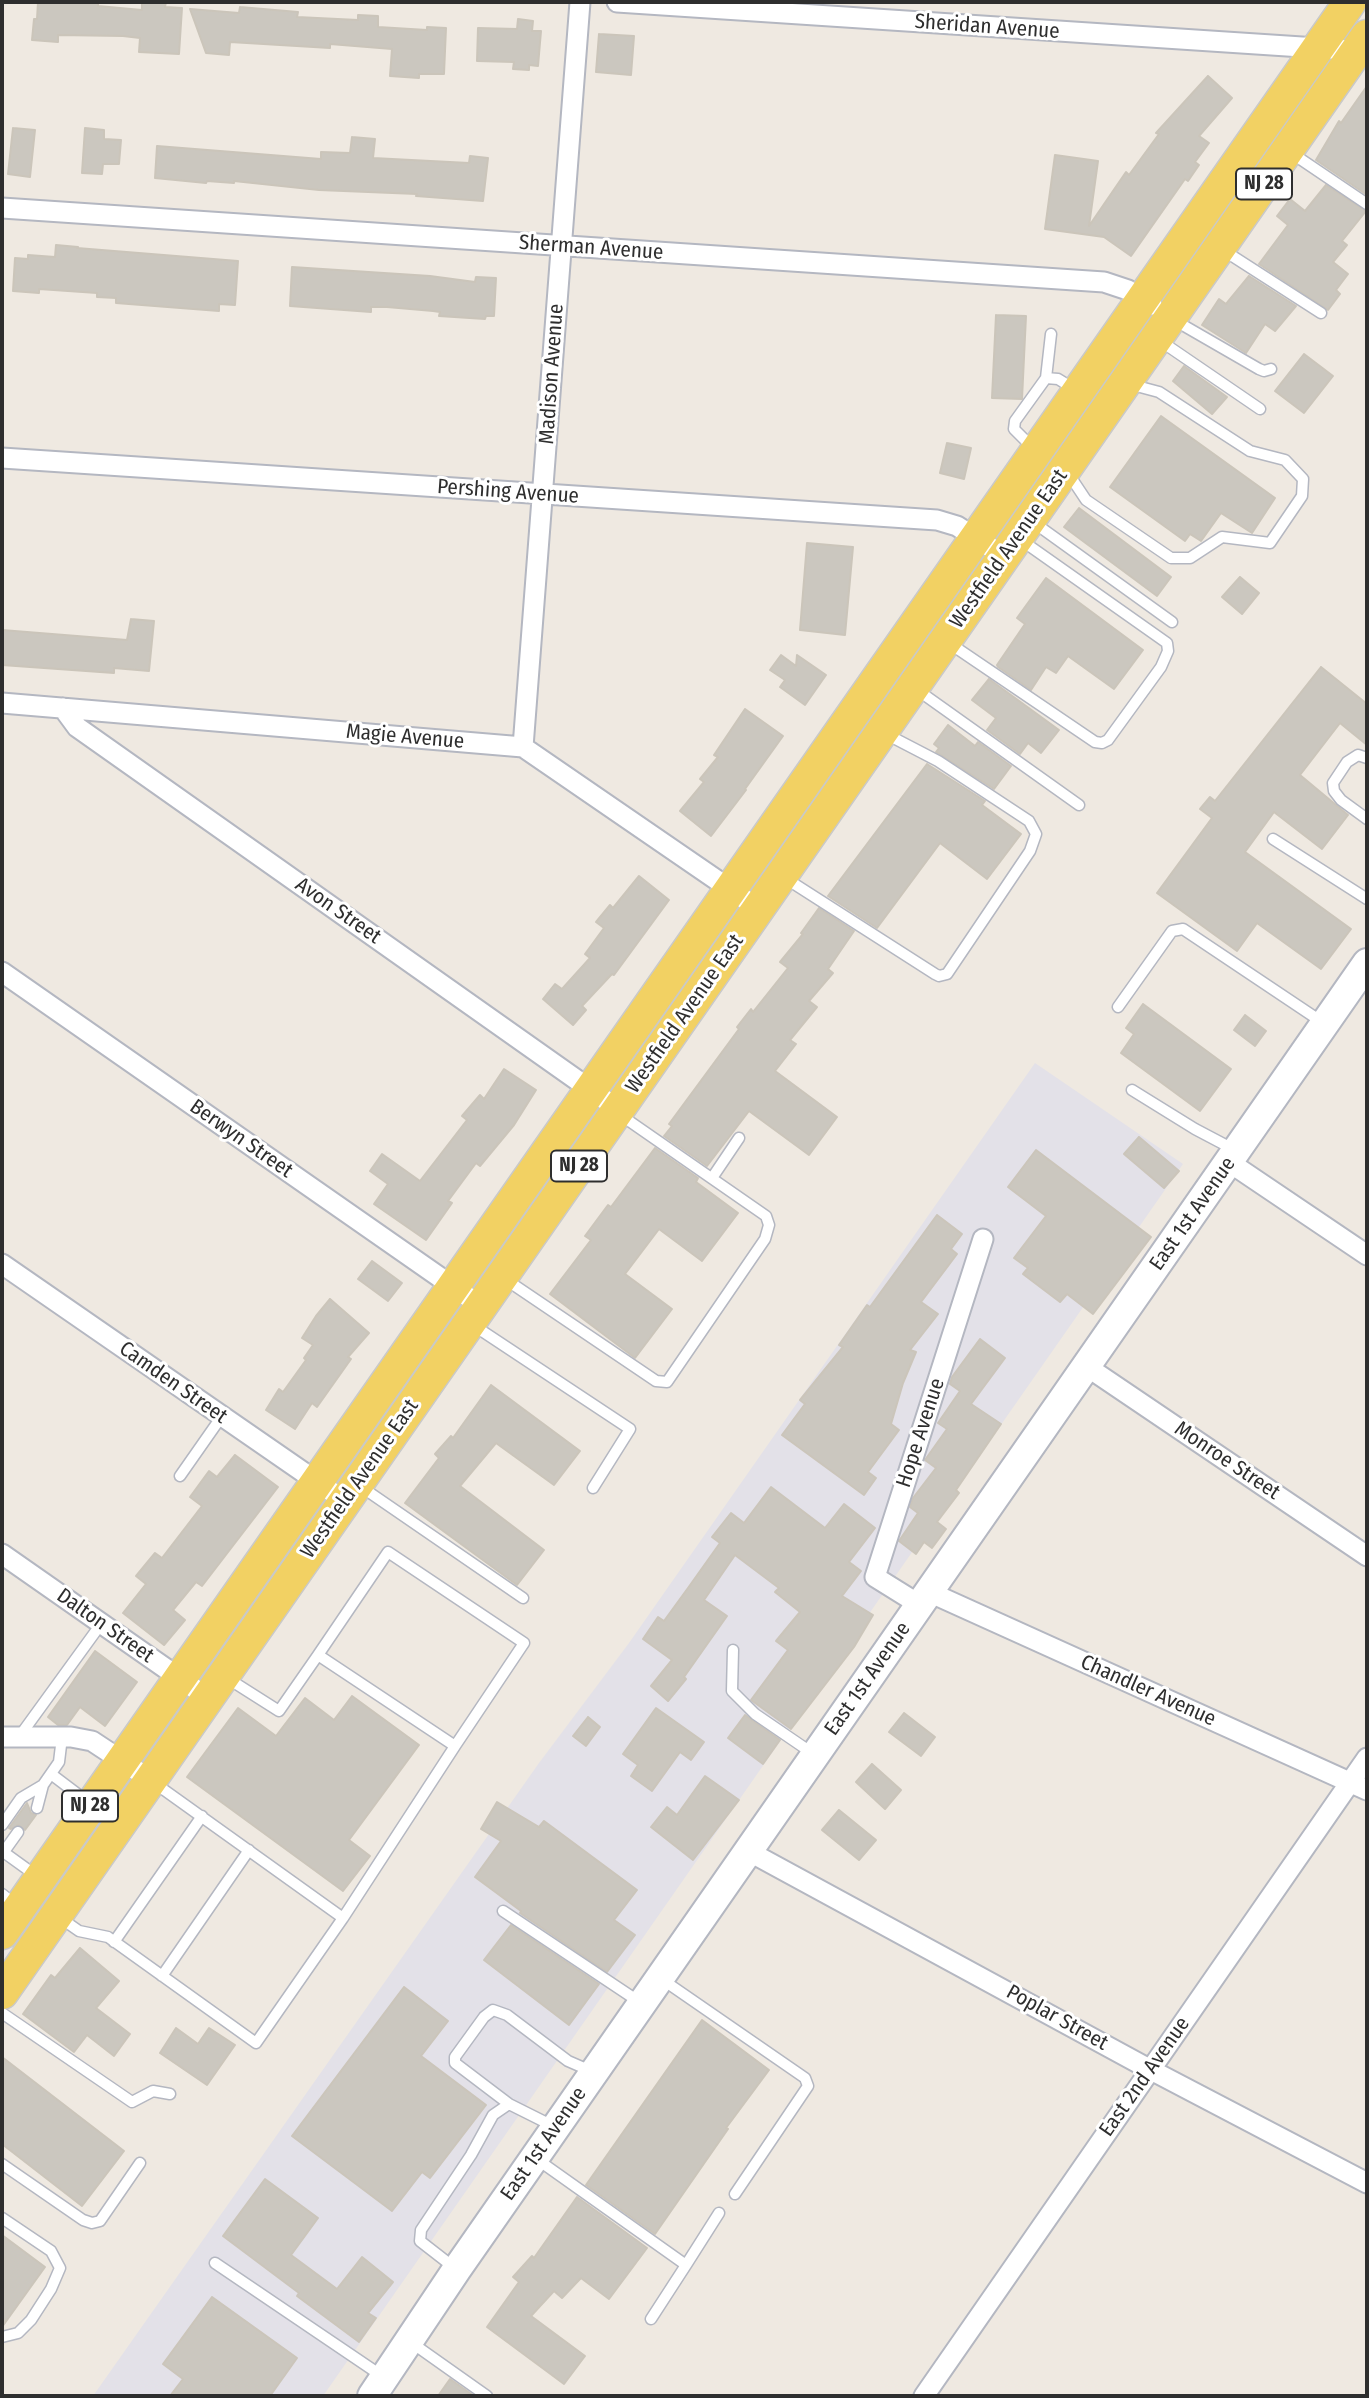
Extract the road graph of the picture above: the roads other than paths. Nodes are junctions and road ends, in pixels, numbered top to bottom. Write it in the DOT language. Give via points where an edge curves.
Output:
graph roads {
  1 [pos="580,2"];
  2 [pos="617,2"];
  3 [pos="1350,2"];
  4 [pos="1364,46"];
  5 [pos="1317,49"];
  6 [pos="1287,150"];
  7 [pos="1367,204"];
  8 [pos="2,208"];
  9 [pos="561,246"];
  10 [pos="1219,248"];
  11 [pos="1142,299"];
  12 [pos="1321,313"];
  13 [pos="1163,328"];
  14 [pos="1051,334"];
  15 [pos="1272,369"];
  16 [pos="1046,378"];
  17 [pos="1125,383"];
  18 [pos="1078,391"];
  19 [pos="1260,409"];
  20 [pos="1035,451"];
  21 [pos="2,458"];
  22 [pos="1065,469"];
  23 [pos="543,494"];
  24 [pos="976,537"];
  25 [pos="1017,538"];
  26 [pos="1172,622"];
  27 [pos="946,640"];
  28 [pos="913,687"];
  29 [pos="2,702"];
  30 [pos="63,708"];
  31 [pos="854,713"];
  32 [pos="882,732"];
  33 [pos="523,747"];
  34 [pos="1367,758"];
  35 [pos="1079,805"];
  36 [pos="1367,819"];
  37 [pos="1273,839"];
  38 [pos="782,876"];
  39 [pos="730,890"];
  40 [pos="1367,899"];
  41 [pos="759,909"];
  42 [pos="1367,963"];
  43 [pos="2,972"];
  44 [pos="1118,1007"];
  45 [pos="1325,1024"];
  46 [pos="590,1090"];
  47 [pos="1132,1090"];
  48 [pos="617,1111"];
  49 [pos="739,1138"];
  50 [pos="1233,1156"];
  51 [pos="712,1178"];
  52 [pos="983,1239"];
  53 [pos="1367,1255"];
  54 [pos="2,1264"];
  55 [pos="502,1277"];
  56 [pos="453,1286"];
  57 [pos="475,1314"];
  58 [pos="1087,1366"];
  59 [pos="222,1416"];
  60 [pos="180,1476"];
  61 [pos="316,1482"];
  62 [pos="593,1488"];
  63 [pos="351,1493"];
  64 [pos="2,1554"];
  65 [pos="1367,1556"];
  66 [pos="523,1598"];
  67 [pos="924,1598"];
  68 [pos="101,1623"];
  69 [pos="733,1650"];
  70 [pos="318,1655"];
  71 [pos="180,1679"];
  72 [pos="216,1687"];
  73 [pos="10,1737"];
  74 [pos="62,1737"];
  75 [pos="455,1746"];
  76 [pos="815,1755"];
  77 [pos="1367,1758"];
  78 [pos="122,1760"];
  79 [pos="51,1774"];
  80 [pos="151,1780"];
  81 [pos="43,1785"];
  82 [pos="1359,1786"];
  83 [pos="91,1804"];
  84 [pos="37,1808"];
  85 [pos="202,1816"];
  86 [pos="2,1825"];
  87 [pos="18,1832"];
  88 [pos="249,1850"];
  89 [pos="748,1851"];
  90 [pos="3,1852"];
  91 [pos="40,1879"];
  92 [pos="11,1901"];
  93 [pos="503,1911"];
  94 [pos="56,1915"];
  95 [pos="343,1918"];
  96 [pos="2,1933"];
  97 [pos="114,1941"];
  98 [pos="162,1976"];
  99 [pos="660,1978"];
  100 [pos="2,1993"];
  101 [pos="642,2004"];
  102 [pos="2,2013"];
  103 [pos="1151,2070"];
  104 [pos="594,2073"];
  105 [pos="170,2094"];
  106 [pos="509,2104"];
  107 [pos="556,2127"];
  108 [pos="534,2157"];
  109 [pos="2,2164"];
  110 [pos="140,2164"];
  111 [pos="1367,2183"];
  112 [pos="735,2194"];
  113 [pos="719,2213"];
  114 [pos="2,2218"];
  115 [pos="215,2263"];
  116 [pos="686,2265"];
  117 [pos="457,2269"];
  118 [pos="650,2319"];
  119 [pos="2,2337"];
  120 [pos="409,2341"];
  121 [pos="378,2387"];
  122 [pos="487,2396"];
  123 [pos="924,2396"];
  1 -- 9 [label="street, Madison Avenue"];
  2 -- 5 [label="street, Sheridan Avenue"];
  3 -- 5 [label="main road, Westfield Avenue East / NJ 28"];
  4 -- 5 [label="street, Sheridan Avenue"];
  4 -- 6 [label="main road, Westfield Avenue East / NJ 28"];
  5 -- 11 [label="main road, Westfield Avenue East / NJ 28"];
  6 -- 7 [label="lane"];
  6 -- 10 [label="main road, Westfield Avenue East / NJ 28"];
  8 -- 9 [label="street, Sherman Avenue"];
  9 -- 11 [label="street, Sherman Avenue" via="1104,282"];
  9 -- 23 [label="street, Madison Avenue"];
  10 -- 12 [label="lane"];
  10 -- 13 [label="main road, Westfield Avenue East / NJ 28"];
  11 -- 13 [label="street, Sherman Avenue"];
  11 -- 18 [label="main road, Westfield Avenue East / NJ 28"];
  13 -- 15 [label="lane" via="1264,371"];
  13 -- 17 [label="main road, Westfield Avenue East / NJ 28"];
  13 -- 19 [label="lane"];
  14 -- 16 [label="lane"];
  16 -- 18 [label="lane" via="1058,379"];
  16 -- 20 [label="lane" via="1015,421 1014,429"];
  17 -- 22 [label="main road, Westfield Avenue East / NJ 28"];
  17 -- 22 [label="lane" via="1159,392 1250,451 1285,460 1303,479 1302,496 1270,543 1222,537 1189,558 1171,558 1086,500"];
  18 -- 20 [label="main road, Westfield Avenue East / NJ 28"];
  20 -- 24 [label="main road, Westfield Avenue East / NJ 28"];
  21 -- 23 [label="street, Pershing Avenue"];
  22 -- 25 [label="main road, Westfield Avenue East / NJ 28"];
  23 -- 24 [label="street, Pershing Avenue" via="937,520"];
  23 -- 33 [label="street, Madison Avenue"];
  24 -- 25 [label="street, Pershing Avenue"];
  24 -- 31 [label="main road, Westfield Avenue East / NJ 28"];
  25 -- 26 [label="lane"];
  25 -- 27 [label="main road, Westfield Avenue East / NJ 28"];
  25 -- 27 [label="lane" via="1167,643 1161,667 1102,743"];
  27 -- 28 [label="main road, Westfield Avenue East / NJ 28"];
  28 -- 32 [label="main road, Westfield Avenue East / NJ 28"];
  28 -- 35 [label="lane"];
  29 -- 30 [label="street, Magie Avenue"];
  30 -- 33 [label="street, Magie Avenue"];
  30 -- 46 [label="street, Avon Street" via="77,727"];
  31 -- 32 [label="main road"];
  31 -- 39 [label="main road, Westfield Avenue East / NJ 28"];
  32 -- 38 [label="main road, Westfield Avenue East / NJ 28"];
  32 -- 38 [label="lane" via="938,761 1029,821 1036,834 1030,851 947,974 935,974"];
  33 -- 39 [label="street, Magie Avenue"];
  34 -- 36 [label="lane" via="1357,755 1347,762 1332,783 1334,791"];
  37 -- 40 [label="lane"];
  38 -- 41 [label="main road, Westfield Avenue East / NJ 28"];
  39 -- 41 [label="street, Magie Avenue"];
  39 -- 46 [label="main road, Westfield Avenue East / NJ 28"];
  41 -- 48 [label="main road, Westfield Avenue East / NJ 28"];
  42 -- 45 [label="street, East 1st Avenue"];
  43 -- 56 [label="street, Berwyn Street"];
  44 -- 45 [label="lane" via="1172,931 1183,929"];
  45 -- 50 [label="street, East 1st Avenue"];
  46 -- 48 [label="street, Avon Street"];
  46 -- 56 [label="main road, Westfield Avenue East / NJ 28"];
  47 -- 50 [label="lane"];
  48 -- 51 [label="lane"];
  48 -- 55 [label="main road, Westfield Avenue East / NJ 28"];
  49 -- 51 [label="lane"];
  50 -- 53 [label="street"];
  50 -- 58 [label="street, East 1st Avenue"];
  51 -- 55 [label="lane" via="766,1216 768,1233 667,1382 656,1381"];
  52 -- 67 [label="street, Hope Avenue" via="876,1577"];
  54 -- 59 [label="street, Camden Street"];
  55 -- 57 [label="main road, Westfield Avenue East / NJ 28"];
  56 -- 57 [label="street, Berwyn Street"];
  56 -- 61 [label="main road, Westfield Avenue East / NJ 28"];
  57 -- 62 [label="lane" via="630,1429"];
  57 -- 63 [label="main road, Westfield Avenue East / NJ 28"];
  58 -- 65 [label="street, Monroe Street"];
  58 -- 67 [label="street, East 1st Avenue"];
  59 -- 60 [label="lane"];
  59 -- 61 [label="street, Camden Street"];
  61 -- 63 [label="street, Camden Street"];
  61 -- 71 [label="main road, Westfield Avenue East / NJ 28"];
  63 -- 66 [label="lane"];
  63 -- 72 [label="main road, Westfield Avenue East / NJ 28"];
  64 -- 68 [label="street, Dalton Street"];
  67 -- 76 [label="street, East 1st Avenue"];
  67 -- 82 [label="street, Chandler Avenue"];
  68 -- 71 [label="street, Dalton Street"];
  68 -- 73 [label="lane"];
  69 -- 76 [label="lane" via="733,1691 755,1714"];
  70 -- 72 [label="lane" via="279,1712"];
  70 -- 75 [label="lane"];
  70 -- 75 [label="lane" via="388,1552 524,1643"];
  71 -- 72 [label="street, Dalton Street"];
  71 -- 78 [label="main road, Westfield Avenue East / NJ 28"];
  72 -- 80 [label="main road, Westfield Avenue East / NJ 28"];
  73 -- 74 [label="street"];
  74 -- 78 [label="street" via="92,1741"];
  74 -- 79 [label="lane" via="59,1762"];
  75 -- 95 [label="lane"];
  76 -- 89 [label="street, East 1st Avenue"];
  77 -- 82 [label="street, East 2nd Avenue"];
  78 -- 80 [label="street"];
  78 -- 83 [label="main road, Westfield Avenue East / NJ 28"];
  79 -- 81 [label="lane"];
  79 -- 83 [label="lane"];
  80 -- 85 [label="lane"];
  80 -- 94 [label="main road, Westfield Avenue East / NJ 28"];
  81 -- 84 [label="lane"];
  81 -- 86 [label="lane" via="21,1798"];
  82 -- 103 [label="street, East 2nd Avenue"];
  83 -- 91 [label="main road, Westfield Avenue East / NJ 28"];
  85 -- 88 [label="lane"];
  85 -- 97 [label="lane"];
  87 -- 90 [label="lane"];
  88 -- 95 [label="lane"];
  88 -- 98 [label="lane"];
  89 -- 99 [label="street, East 1st Avenue"];
  89 -- 103 [label="street, Poplar Street"];
  90 -- 91 [label="lane"];
  91 -- 92 [label="main road, Westfield Avenue East / NJ 28"];
  92 -- 96 [label="main road, Westfield Avenue East / NJ 28"];
  93 -- 101 [label="lane"];
  94 -- 97 [label="lane" via="79,1931"];
  94 -- 100 [label="main road, Westfield Avenue East / NJ 28"];
  95 -- 98 [label="lane" via="256,2043"];
  97 -- 98 [label="lane"];
  99 -- 101 [label="street, East 1st Avenue"];
  99 -- 112 [label="lane" via="805,2078 808,2086"];
  101 -- 104 [label="street, East 1st Avenue"];
  102 -- 105 [label="lane" via="132,2102 153,2091"];
  103 -- 111 [label="street, Poplar Street"];
  103 -- 123 [label="street, East 2nd Avenue"];
  104 -- 106 [label="lane" via="493,2010 455,2063"];
  104 -- 107 [label="street, East 1st Avenue"];
  106 -- 107 [label="lane"];
  106 -- 117 [label="lane" via="493,2115 421,2230 420,2241"];
  107 -- 108 [label="street, East 1st Avenue"];
  108 -- 116 [label="lane"];
  108 -- 117 [label="street, East 1st Avenue"];
  109 -- 110 [label="lane" via="92,2222 100,2221"];
  113 -- 116 [label="lane"];
  114 -- 119 [label="lane" via="51,2251 61,2268 31,2320 18,2333"];
  115 -- 121 [label="lane"];
  116 -- 118 [label="lane"];
  117 -- 120 [label="street, East 1st Avenue"];
  120 -- 121 [label="street, East 1st Avenue"];
  120 -- 122 [label="lane"];
}
